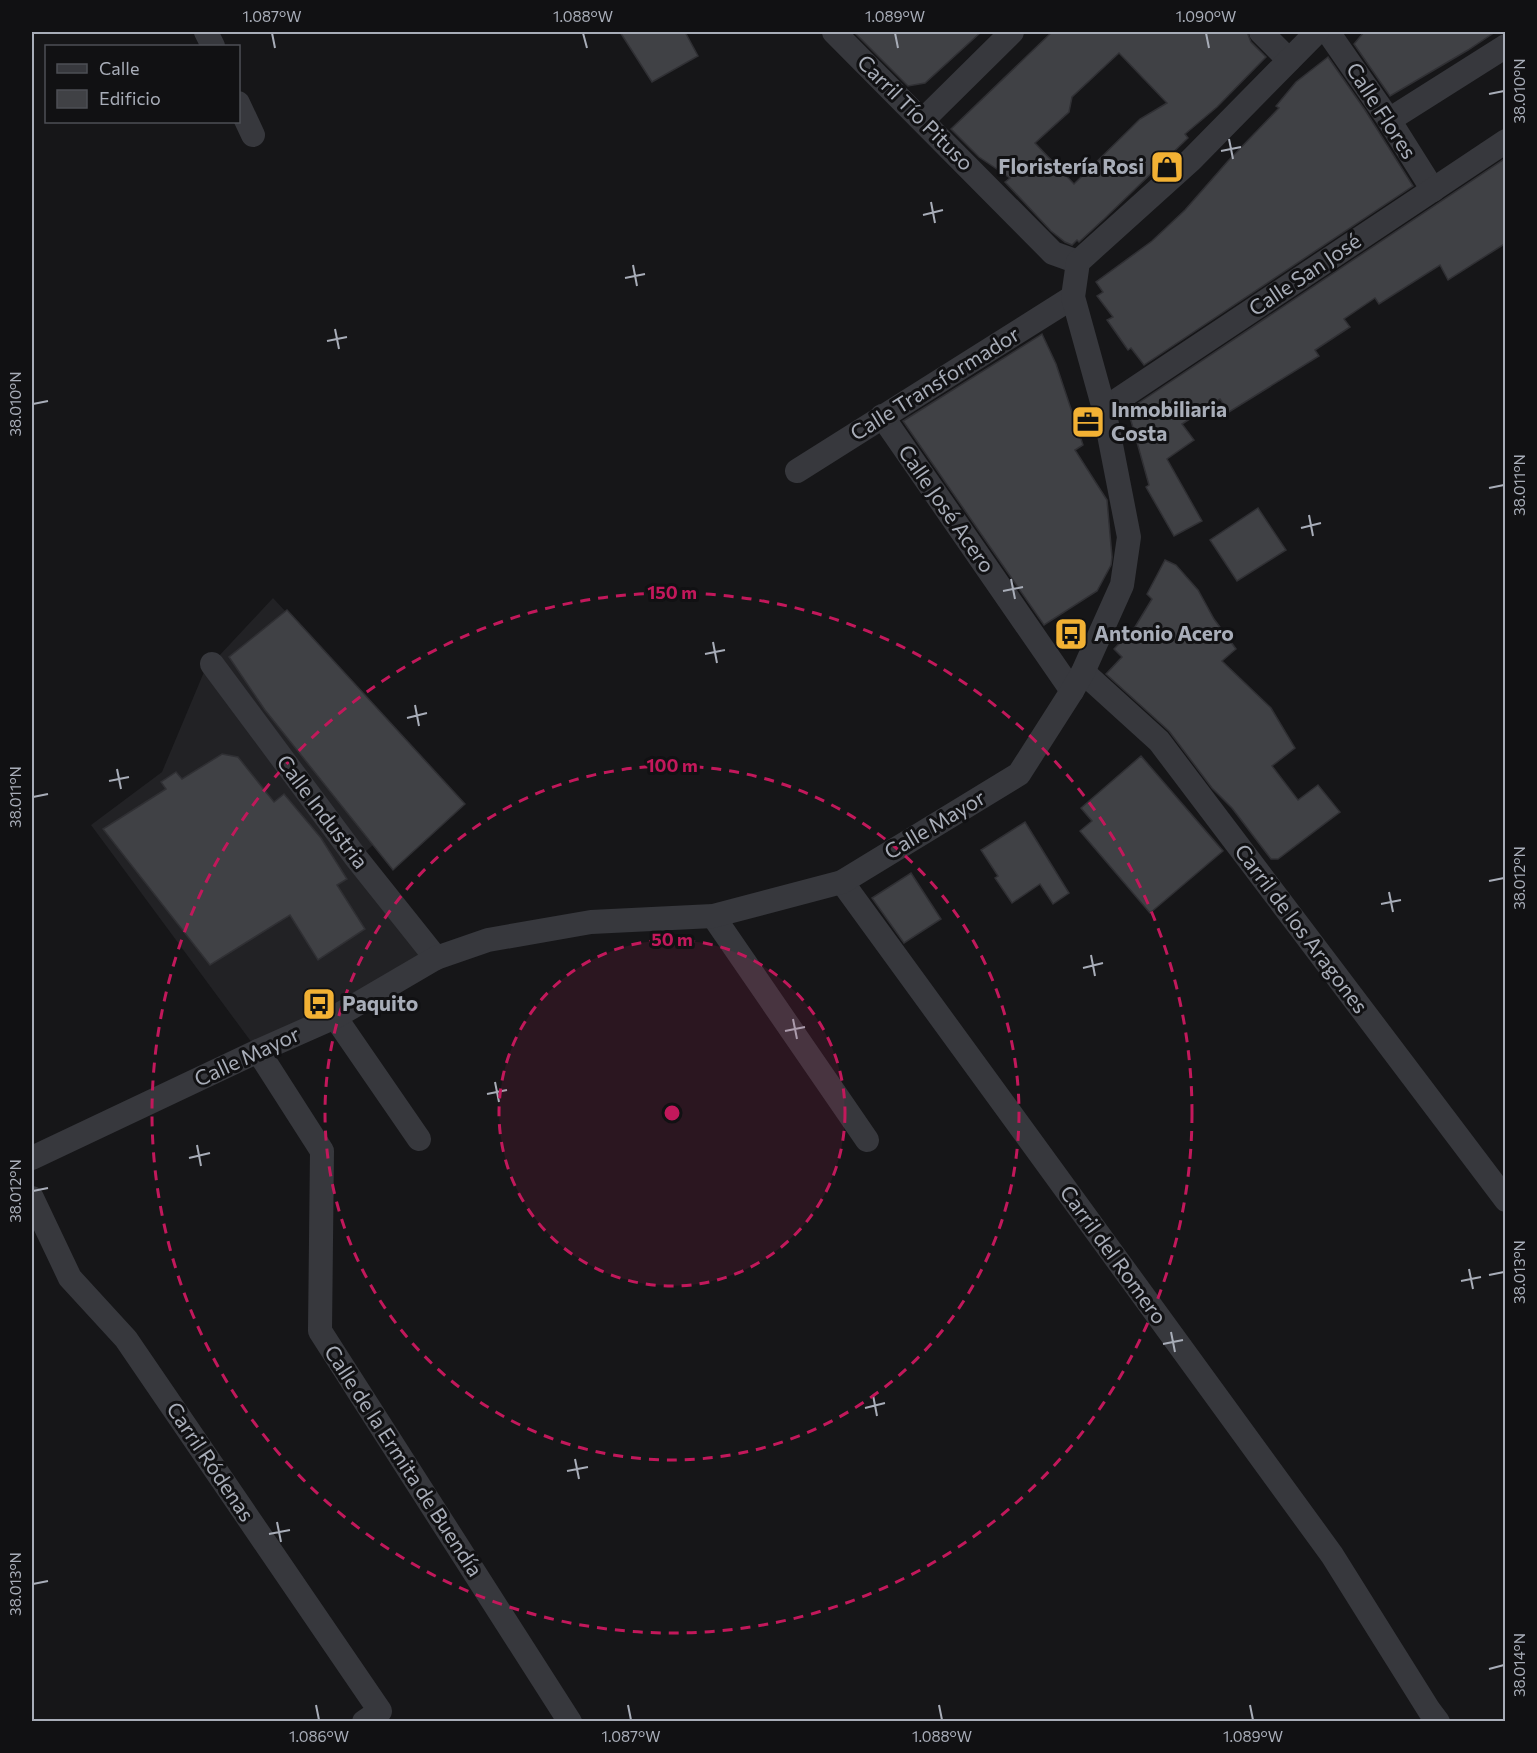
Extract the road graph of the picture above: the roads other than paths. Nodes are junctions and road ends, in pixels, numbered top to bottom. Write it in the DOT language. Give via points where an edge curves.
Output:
graph roads {
  1 [pos="834,32"];
  2 [pos="1012,32"];
  3 [pos="1261,32"];
  4 [pos="1317,32"];
  5 [pos="1328,32"];
  6 [pos="1506,46"];
  7 [pos="1289,60"];
  8 [pos="240,107"];
  9 [pos="923,120"];
  10 [pos="1389,120"];
  11 [pos="253,135"];
  12 [pos="1506,141"];
  13 [pos="1433,190"];
  14 [pos="1078,262"];
  15 [pos="1073,297"];
  16 [pos="1104,409"];
  17 [pos="882,417"];
  18 [pos="797,471"];
  19 [pos="212,664"];
  20 [pos="1078,681"];
  21 [pos="842,882"];
  22 [pos="713,916"];
  23 [pos="436,958"];
  24 [pos="335,1017"];
  25 [pos="258,1051"];
  26 [pos="419,1139"];
  27 [pos="867,1140"];
  28 [pos="32,1158"];
  29 [pos="32,1198"];
  30 [pos="1506,1200"];
  31 [pos="364,1722"];
  32 [pos="570,1722"];
  33 [pos="1438,1722"];
  1 -- 9 [label="street, Carril Tío Pituso"];
  2 -- 9 [label="street"];
  3 -- 7 [label="street"];
  4 -- 7 [label="street"];
  5 -- 10 [label="street, Calle Flores"];
  6 -- 10 [label="street"];
  7 -- 14 [label="street" via="1191,160"];
  8 -- 11 [label="street"];
  9 -- 14 [label="street, Carril Tío Pituso" via="1053,253"];
  10 -- 13 [label="street, Calle Flores"];
  12 -- 13 [label="street, Calle San José"];
  13 -- 16 [label="street, Calle San José"];
  14 -- 15 [label="street, Calle Mayor"];
  15 -- 16 [label="street, Calle Mayor"];
  15 -- 17 [label="street, Calle Transformador"];
  16 -- 20 [label="street, Calle Mayor" via="1130,537 1122,585"];
  17 -- 18 [label="street, Calle Transformador"];
  17 -- 20 [label="street, Calle José Acero"];
  19 -- 23 [label="street, Calle Industria"];
  20 -- 21 [label="street, Calle Mayor" via="1019,774"];
  20 -- 30 [label="street, Carril de los Aragones" via="1159,741"];
  21 -- 22 [label="street, Calle Mayor"];
  21 -- 33 [label="street, Carril del Romero" via="1332,1556"];
  22 -- 23 [label="street, Calle Mayor" via="591,922 488,940"];
  22 -- 27 [label="street"];
  23 -- 24 [label="street, Calle Mayor"];
  24 -- 25 [label="street, Calle Mayor"];
  24 -- 26 [label="street"];
  25 -- 28 [label="street, Calle Mayor"];
  25 -- 32 [label="street, Calle de la Ermita de Buendía" via="322,1151 320,1331"];
  29 -- 31 [label="street, Carril Ródenas" via="70,1278 126,1339 380,1711"];
}
